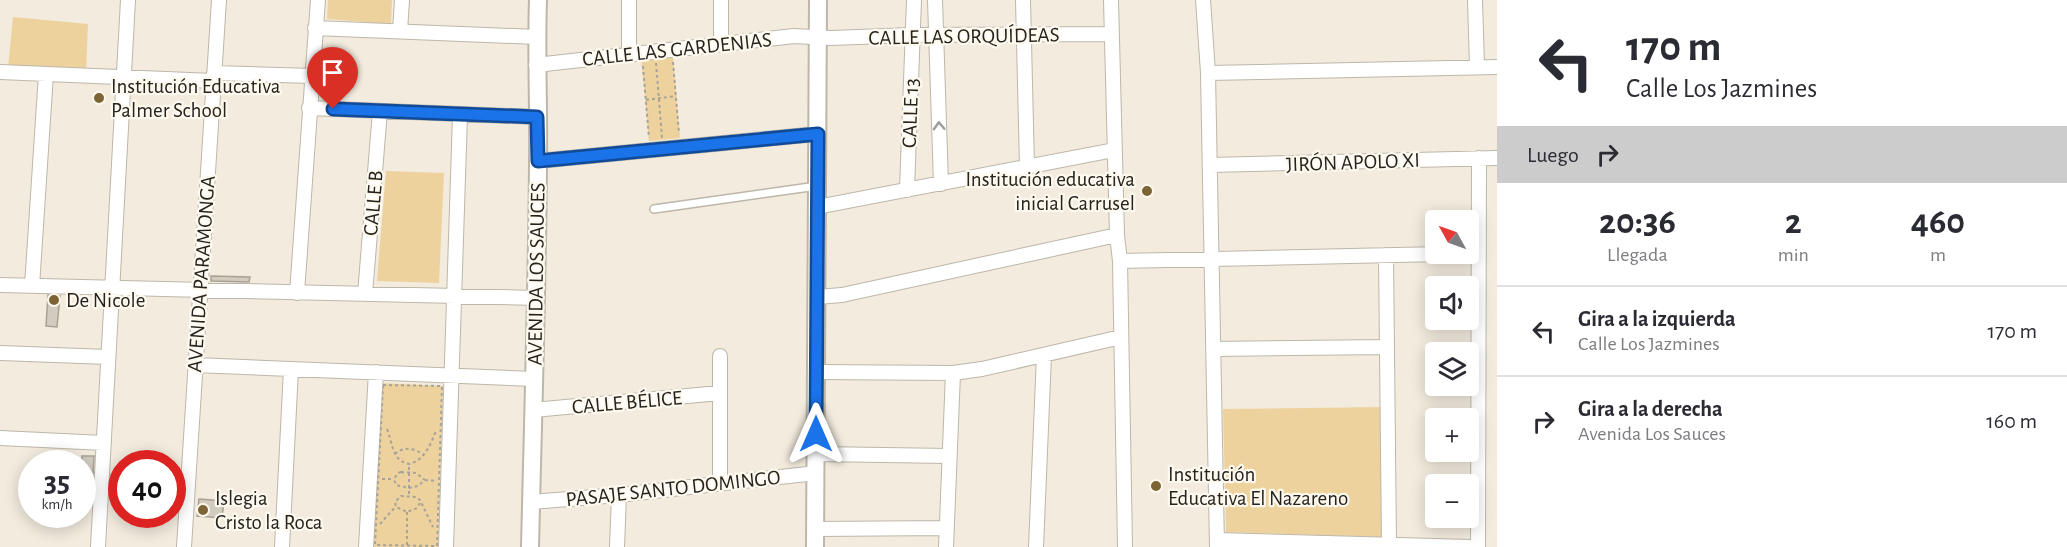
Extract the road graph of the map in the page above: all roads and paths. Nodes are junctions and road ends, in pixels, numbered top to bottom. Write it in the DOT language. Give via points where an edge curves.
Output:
graph roads {
  1 [pos="128,0"];
  2 [pos="219,0"];
  3 [pos="318,0"];
  4 [pos="402,0"];
  5 [pos="538,0"];
  6 [pos="629,0"];
  7 [pos="721,0"];
  8 [pos="818,0"];
  9 [pos="914,0"];
  10 [pos="935,0"];
  11 [pos="1023,0"];
  12 [pos="1111,0"];
  13 [pos="1203,0"];
  14 [pos="1475,0"];
  15 [pos="315,28"];
  16 [pos="400,32"];
  17 [pos="1111,34"];
  18 [pos="912,35"];
  19 [pos="936,35"];
  20 [pos="537,36"];
  21 [pos="818,36"];
  22 [pos="1023,36"];
  23 [pos="721,43"];
  24 [pos="636,57"];
  25 [pos="672,57"];
  26 [pos="656,58"];
  27 [pos="536,65"];
  28 [pos="1477,67"];
  29 [pos="1497,67"];
  30 [pos="0,72"];
  31 [pos="1208,73"];
  32 [pos="46,74"];
  33 [pos="312,76"];
  34 [pos="123,77"];
  35 [pos="214,77"];
  36 [pos="676,96"];
  37 [pos="659,98"];
  38 [pos="646,100"];
  39 [pos="309,108"];
  40 [pos="380,111"];
  41 [pos="460,115"];
  42 [pos="537,117"];
  43 [pos="818,134"];
  44 [pos="679,136"];
  45 [pos="662,138"];
  46 [pos="649,139"];
  47 [pos="1114,150"];
  48 [pos="1479,158"];
  49 [pos="1497,158"];
  50 [pos="538,161"];
  51 [pos="1209,165"];
  52 [pos="1027,167"];
  53 [pos="941,184"];
  54 [pos="817,186"];
  55 [pos="908,190"];
  56 [pos="817,207"];
  57 [pos="654,209"];
  58 [pos="1476,210"];
  59 [pos="1117,235"];
  60 [pos="1425,254"];
  61 [pos="1386,255"];
  62 [pos="1211,258"];
  63 [pos="1120,261"];
  64 [pos="1473,264"];
  65 [pos="0,285"];
  66 [pos="32,286"];
  67 [pos="112,288"];
  68 [pos="200,290"];
  69 [pos="297,292"];
  70 [pos="365,294"];
  71 [pos="454,296"];
  72 [pos="817,297"];
  73 [pos="537,298"];
  74 [pos="1121,337"];
  75 [pos="1387,347"];
  76 [pos="1213,349"];
  77 [pos="0,353"];
  78 [pos="1044,355"];
  79 [pos="720,356"];
  80 [pos="108,357"];
  81 [pos="195,365"];
  82 [pos="291,369"];
  83 [pos="376,372"];
  84 [pos="816,372"];
  85 [pos="953,373"];
  86 [pos="452,376"];
  87 [pos="534,379"];
  88 [pos="720,393"];
  89 [pos="533,410"];
  90 [pos="381,420"];
  91 [pos="441,420"];
  92 [pos="0,438"];
  93 [pos="104,443"];
  94 [pos="394,454"];
  95 [pos="816,454"];
  96 [pos="424,455"];
  97 [pos="950,456"];
  98 [pos="409,464"];
  99 [pos="409,472"];
  100 [pos="816,473"];
  101 [pos="378,478"];
  102 [pos="394,479"];
  103 [pos="425,480"];
  104 [pos="439,481"];
  105 [pos="720,484"];
  106 [pos="409,488"];
  107 [pos="618,495"];
  108 [pos="409,496"];
  109 [pos="531,502"];
  110 [pos="420,503"];
  111 [pos="396,506"];
  112 [pos="407,512"];
  113 [pos="946,528"];
  114 [pos="815,529"];
  115 [pos="376,530"];
  116 [pos="437,536"];
  117 [pos="1217,544"];
  118 [pos="1389,544"];
  119 [pos="407,546"];
  120 [pos="98,547"];
  121 [pos="184,547"];
  122 [pos="282,547"];
  123 [pos="366,547"];
  124 [pos="446,547"];
  125 [pos="530,547"];
  126 [pos="617,547"];
  127 [pos="815,547"];
  128 [pos="946,547"];
  129 [pos="1036,547"];
  130 [pos="1125,547"];
  131 [pos="1472,547"];
  132 [pos="1478,547"];
  1 -- 34 [label="street"];
  2 -- 35 [label="street, AVENIDA PARAMONGA"];
  3 -- 15 [label="street"];
  4 -- 16 [label="street"];
  5 -- 20 [label="street, AVENIDA LOS SAUCES"];
  6 -- 24 [label="street"];
  7 -- 23 [label="street"];
  8 -- 21 [label="street"];
  9 -- 18 [label="street, CALLE 13"];
  10 -- 19 [label="street, CALLE 13"];
  11 -- 22 [label="street"];
  12 -- 17 [label="street"];
  13 -- 31 [label="street"];
  14 -- 28 [label="street"];
  15 -- 16 [label="street"];
  15 -- 33 [label="street"];
  16 -- 20 [label="street"];
  17 -- 22 [label="street, CALLE LAS ORQUÍDEAS"];
  17 -- 47 [label="street"];
  18 -- 19 [label="street, CALLE LAS ORQUÍDEAS"];
  18 -- 21 [label="street, CALLE LAS ORQUÍDEAS"];
  18 -- 55 [label="street, CALLE 13"];
  19 -- 22 [label="street, CALLE LAS ORQUÍDEAS"];
  53 -- 19 [label="street, CALLE 13, one-way"];
  20 -- 27 [label="street, AVENIDA LOS SAUCES"];
  21 -- 23 [label="street, CALLE LAS GARDENIAS"];
  21 -- 43 [label="street"];
  22 -- 52 [label="street"];
  23 -- 24 [label="street, CALLE LAS GARDENIAS"];
  24 -- 27 [label="street, CALLE LAS GARDENIAS"];
  24 -- 38 [label="path"];
  25 -- 36 [label="path"];
  26 -- 37 [label="path"];
  27 -- 42 [label="street, AVENIDA LOS SAUCES"];
  28 -- 29 [label="street"];
  28 -- 31 [label="street"];
  30 -- 32 [label="street"];
  31 -- 51 [label="street"];
  32 -- 34 [label="street"];
  32 -- 66 [label="street"];
  33 -- 35 [label="street"];
  33 -- 39 [label="street"];
  34 -- 35 [label="street"];
  34 -- 67 [label="street"];
  35 -- 68 [label="street, AVENIDA PARAMONGA"];
  36 -- 37 [label="path"];
  36 -- 44 [label="path"];
  37 -- 38 [label="path"];
  37 -- 45 [label="path"];
  38 -- 46 [label="path"];
  39 -- 40 [label="street"];
  39 -- 69 [label="street"];
  40 -- 41 [label="street"];
  40 -- 70 [label="street, CALLE B"];
  41 -- 42 [label="street"];
  41 -- 71 [label="street"];
  42 -- 50 [label="street, AVENIDA LOS SAUCES"];
  43 -- 50 [label="street"];
  43 -- 54 [label="street"];
  47 -- 52 [label="street"];
  47 -- 59 [label="street"];
  48 -- 49 [label="street, JIRÓN APOLO XI"];
  48 -- 51 [label="street, JIRÓN APOLO XI"];
  48 -- 58 [label="street"];
  50 -- 73 [label="street, AVENIDA LOS SAUCES"];
  51 -- 62 [label="street"];
  52 -- 53 [label="street"];
  53 -- 55 [label="street"];
  54 -- 56 [label="street"];
  54 -- 57 [label="lane"];
  55 -- 56 [label="street"];
  56 -- 72 [label="street"];
  59 -- 63 [label="street"];
  59 -- 72 [label="street" via="842,295"];
  60 -- 61 [label="street"];
  61 -- 62 [label="street"];
  61 -- 75 [label="street"];
  62 -- 63 [label="street"];
  62 -- 76 [label="street"];
  63 -- 74 [label="street"];
  64 -- 132 [label="street"];
  65 -- 66 [label="street"];
  66 -- 67 [label="street"];
  67 -- 68 [label="street"];
  67 -- 80 [label="street"];
  68 -- 69 [label="street"];
  68 -- 81 [label="street, AVENIDA PARAMONGA"];
  69 -- 70 [label="street"];
  70 -- 71 [label="street"];
  71 -- 73 [label="street"];
  71 -- 86 [label="street"];
  72 -- 84 [label="street"];
  73 -- 87 [label="street, AVENIDA LOS SAUCES"];
  74 -- 78 [label="street"];
  74 -- 130 [label="street"];
  75 -- 76 [label="street"];
  75 -- 118 [label="street"];
  76 -- 117 [label="street"];
  77 -- 80 [label="street"];
  78 -- 85 [label="street"];
  78 -- 129 [label="street"];
  79 -- 88 [label="street"];
  80 -- 93 [label="street"];
  81 -- 82 [label="street"];
  81 -- 121 [label="street, AVENIDA PARAMONGA"];
  82 -- 83 [label="street"];
  82 -- 122 [label="street"];
  83 -- 86 [label="street"];
  83 -- 123 [label="street"];
  84 -- 85 [label="street"];
  84 -- 95 [label="street"];
  85 -- 97 [label="street"];
  86 -- 87 [label="street"];
  86 -- 124 [label="street"];
  87 -- 89 [label="street, AVENIDA LOS SAUCES"];
  88 -- 89 [label="street, CALLE BÉLICE"];
  88 -- 105 [label="street"];
  89 -- 109 [label="street, AVENIDA LOS SAUCES"];
  90 -- 91 [label="path" via="383,385 442,386"];
  90 -- 94 [label="path"];
  90 -- 101 [label="path"];
  91 -- 96 [label="path"];
  91 -- 104 [label="path"];
  92 -- 93 [label="street"];
  93 -- 120 [label="street"];
  94 -- 96 [label="path" via="411,449"];
  94 -- 98 [label="path"];
  95 -- 97 [label="street"];
  95 -- 100 [label="street"];
  96 -- 98 [label="path"];
  97 -- 113 [label="street"];
  98 -- 99 [label="path"];
  99 -- 102 [label="path" via="398,473"];
  99 -- 103 [label="path"];
  99 -- 106 [label="path"];
  100 -- 105 [label="street, PASAJE SANTO DOMINGO"];
  100 -- 114 [label="street"];
  101 -- 102 [label="path"];
  101 -- 115 [label="path"];
  102 -- 106 [label="path" via="396,485"];
  103 -- 104 [label="path"];
  103 -- 106 [label="path"];
  104 -- 116 [label="path"];
  105 -- 107 [label="street, PASAJE SANTO DOMINGO"];
  106 -- 108 [label="path"];
  107 -- 109 [label="street, PASAJE SANTO DOMINGO"];
  107 -- 126 [label="street"];
  108 -- 110 [label="path"];
  108 -- 111 [label="path" via="400,496"];
  109 -- 125 [label="street, AVENIDA LOS SAUCES"];
  110 -- 112 [label="path"];
  110 -- 116 [label="path"];
  111 -- 112 [label="path"];
  111 -- 115 [label="path"];
  112 -- 119 [label="path"];
  113 -- 114 [label="street"];
  113 -- 128 [label="street"];
  114 -- 127 [label="street"];
  115 -- 119 [label="path" via="375,545"];
  116 -- 119 [label="path" via="437,546"];
  117 -- 118 [label="street"];
  118 -- 131 [label="street"];
}
